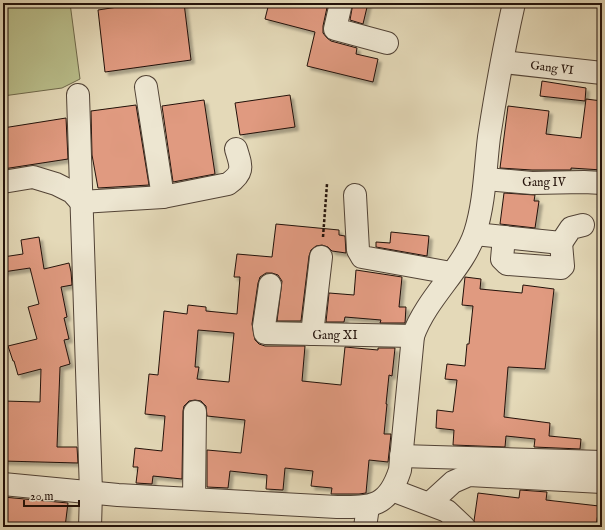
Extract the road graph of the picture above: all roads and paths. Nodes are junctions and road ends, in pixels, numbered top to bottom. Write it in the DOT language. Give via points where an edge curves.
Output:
graph roads {
  1 [pos="341,3"];
  2 [pos="514,3"];
  3 [pos="387,43"];
  4 [pos="503,62"];
  5 [pos="602,74"];
  6 [pos="146,87"];
  7 [pos="78,95"];
  8 [pos="236,149"];
  9 [pos="486,179"];
  10 [pos="3,182"];
  11 [pos="602,183"];
  12 [pos="327,184"];
  13 [pos="355,195"];
  14 [pos="163,197"];
  15 [pos="81,202"];
  16 [pos="583,225"];
  17 [pos="475,234"];
  18 [pos="321,257"];
  19 [pos="451,274"];
  20 [pos="270,285"];
  21 [pos="312,334"];
  22 [pos="413,336"];
  23 [pos="195,412"];
  24 [pos="401,456"];
  25 [pos="602,462"];
  26 [pos="602,482"];
  27 [pos="3,484"];
  28 [pos="392,490"];
  29 [pos="91,492"];
  30 [pos="194,499"];
  31 [pos="430,503"];
  32 [pos="366,517"];
  33 [pos="90,527"];
  34 [pos="464,527"];
  1 -- 3 [label="street" via="335,30"];
  2 -- 4 [label="street"];
  4 -- 5 [label="street, Gang VI"];
  4 -- 9 [label="street" via="489,138"];
  6 -- 14 [label="street"];
  7 -- 15 [label="street"];
  8 -- 14 [label="street" via="241,171 228,184"];
  9 -- 11 [label="street, Gang IV" via="532,183"];
  9 -- 17 [label="street"];
  10 -- 15 [label="street" via="33,177 72,192"];
  12 -- 18 [label="path"];
  13 -- 19 [label="street" via="358,250 362,257"];
  14 -- 15 [label="street"];
  15 -- 29 [label="street"];
  16 -- 17 [label="street" via="571,228 561,243"];
  17 -- 19 [label="street" via="463,258"];
  18 -- 21 [label="street"];
  19 -- 22 [label="street" via="429,303"];
  20 -- 21 [label="street, Gang XI" via="264,332"];
  21 -- 22 [label="street, Gang XI"];
  22 -- 24 [label="street"];
  23 -- 30 [label="street"];
  24 -- 25 [label="street"];
  24 -- 28 [label="street" via="400,470"];
  26 -- 31 [label="street" via="469,475 453,482"];
  27 -- 29 [label="street"];
  28 -- 31 [label="street"];
  28 -- 32 [label="street"];
  29 -- 30 [label="street"];
  29 -- 33 [label="street"];
  30 -- 32 [label="street" via="337,507"];
  31 -- 34 [label="street" via="448,511"];
}
